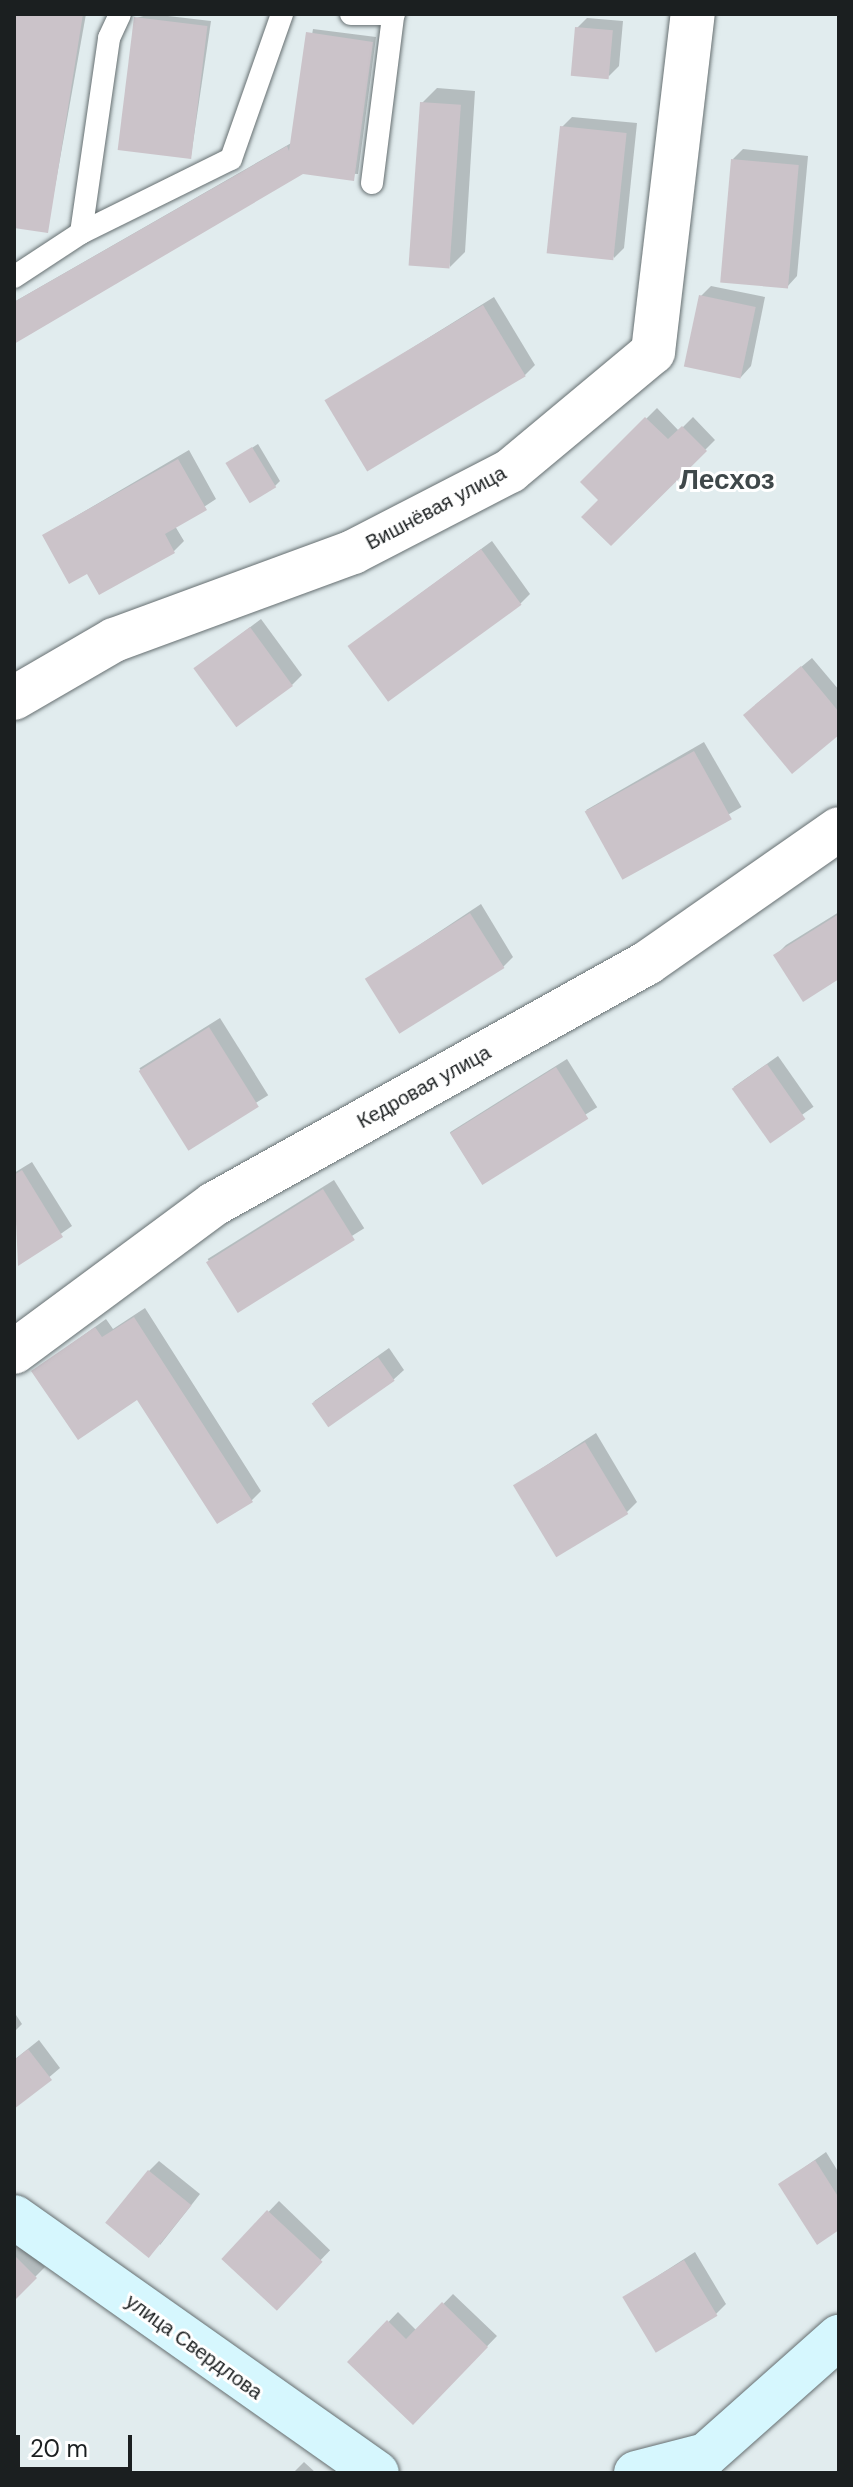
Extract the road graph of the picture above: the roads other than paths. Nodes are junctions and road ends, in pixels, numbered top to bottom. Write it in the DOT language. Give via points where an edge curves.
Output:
graph roads {
  1 [pos="120,14"];
  2 [pos="282,14"];
  3 [pos="351,14"];
  4 [pos="693,14"];
  5 [pos="394,15"];
  6 [pos="372,183"];
  7 [pos="81,233"];
  8 [pos="14,277"];
  9 [pos="14,698"];
  10 [pos="839,829"];
  11 [pos="14,1352"];
  12 [pos="14,2217"];
  13 [pos="839,2337"];
  14 [pos="377,2473"];
  15 [pos="636,2473"];
  1 -- 7 [label="lane" via="109,38"];
  2 -- 7 [label="lane" via="231,159"];
  3 -- 5 [label="lane"];
  4 -- 9 [label="street, Вишнёвая улица" via="653,352 510,471 353,552 114,640"];
  5 -- 6 [label="lane"];
  7 -- 8 [label="lane"];
  10 -- 11 [label="street, Кедровая улица" via="647,963 214,1204"];
  12 -- 14 [label="street, улица Свердлова"];
  13 -- 15 [label="street" via="706,2455"];
}
